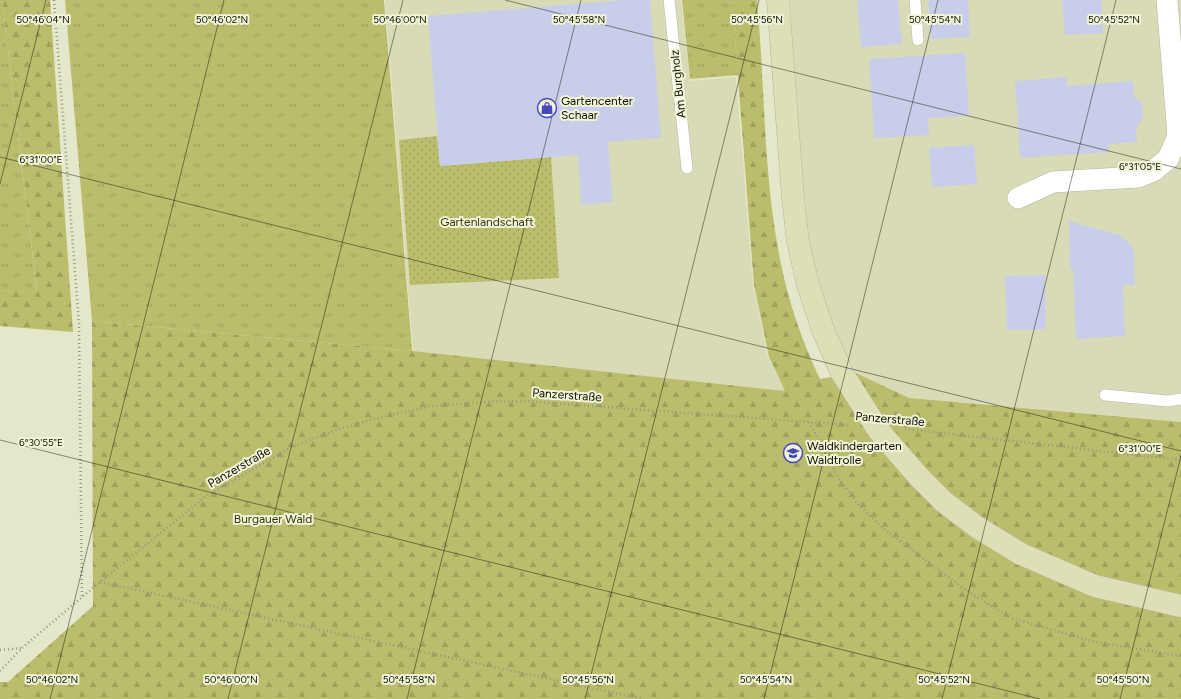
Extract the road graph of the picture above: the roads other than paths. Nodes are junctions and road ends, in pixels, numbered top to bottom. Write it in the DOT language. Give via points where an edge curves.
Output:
graph roads {
  1 [pos="669,0"];
  2 [pos="778,0"];
  3 [pos="915,0"];
  4 [pos="1167,0"];
  5 [pos="918,40"];
  6 [pos="1180,138"];
  7 [pos="687,168"];
  8 [pos="1018,198"];
  9 [pos="1105,395"];
  10 [pos="1181,399"];
  11 [pos="1181,606"];
  1 -- 7 [label="lane, Am Burgholz"];
  2 -- 11 [label="main road, bridge" via="793,198 798,242 808,285 823,330 842,373 879,431 944,502 977,527 1021,554 1096,586"];
  3 -- 5 [label="lane"];
  4 -- 6 [label="street"];
  6 -- 8 [label="street" via="1168,158 1153,171 1138,176 1053,182"];
  9 -- 10 [label="lane" via="1168,401"];
}
